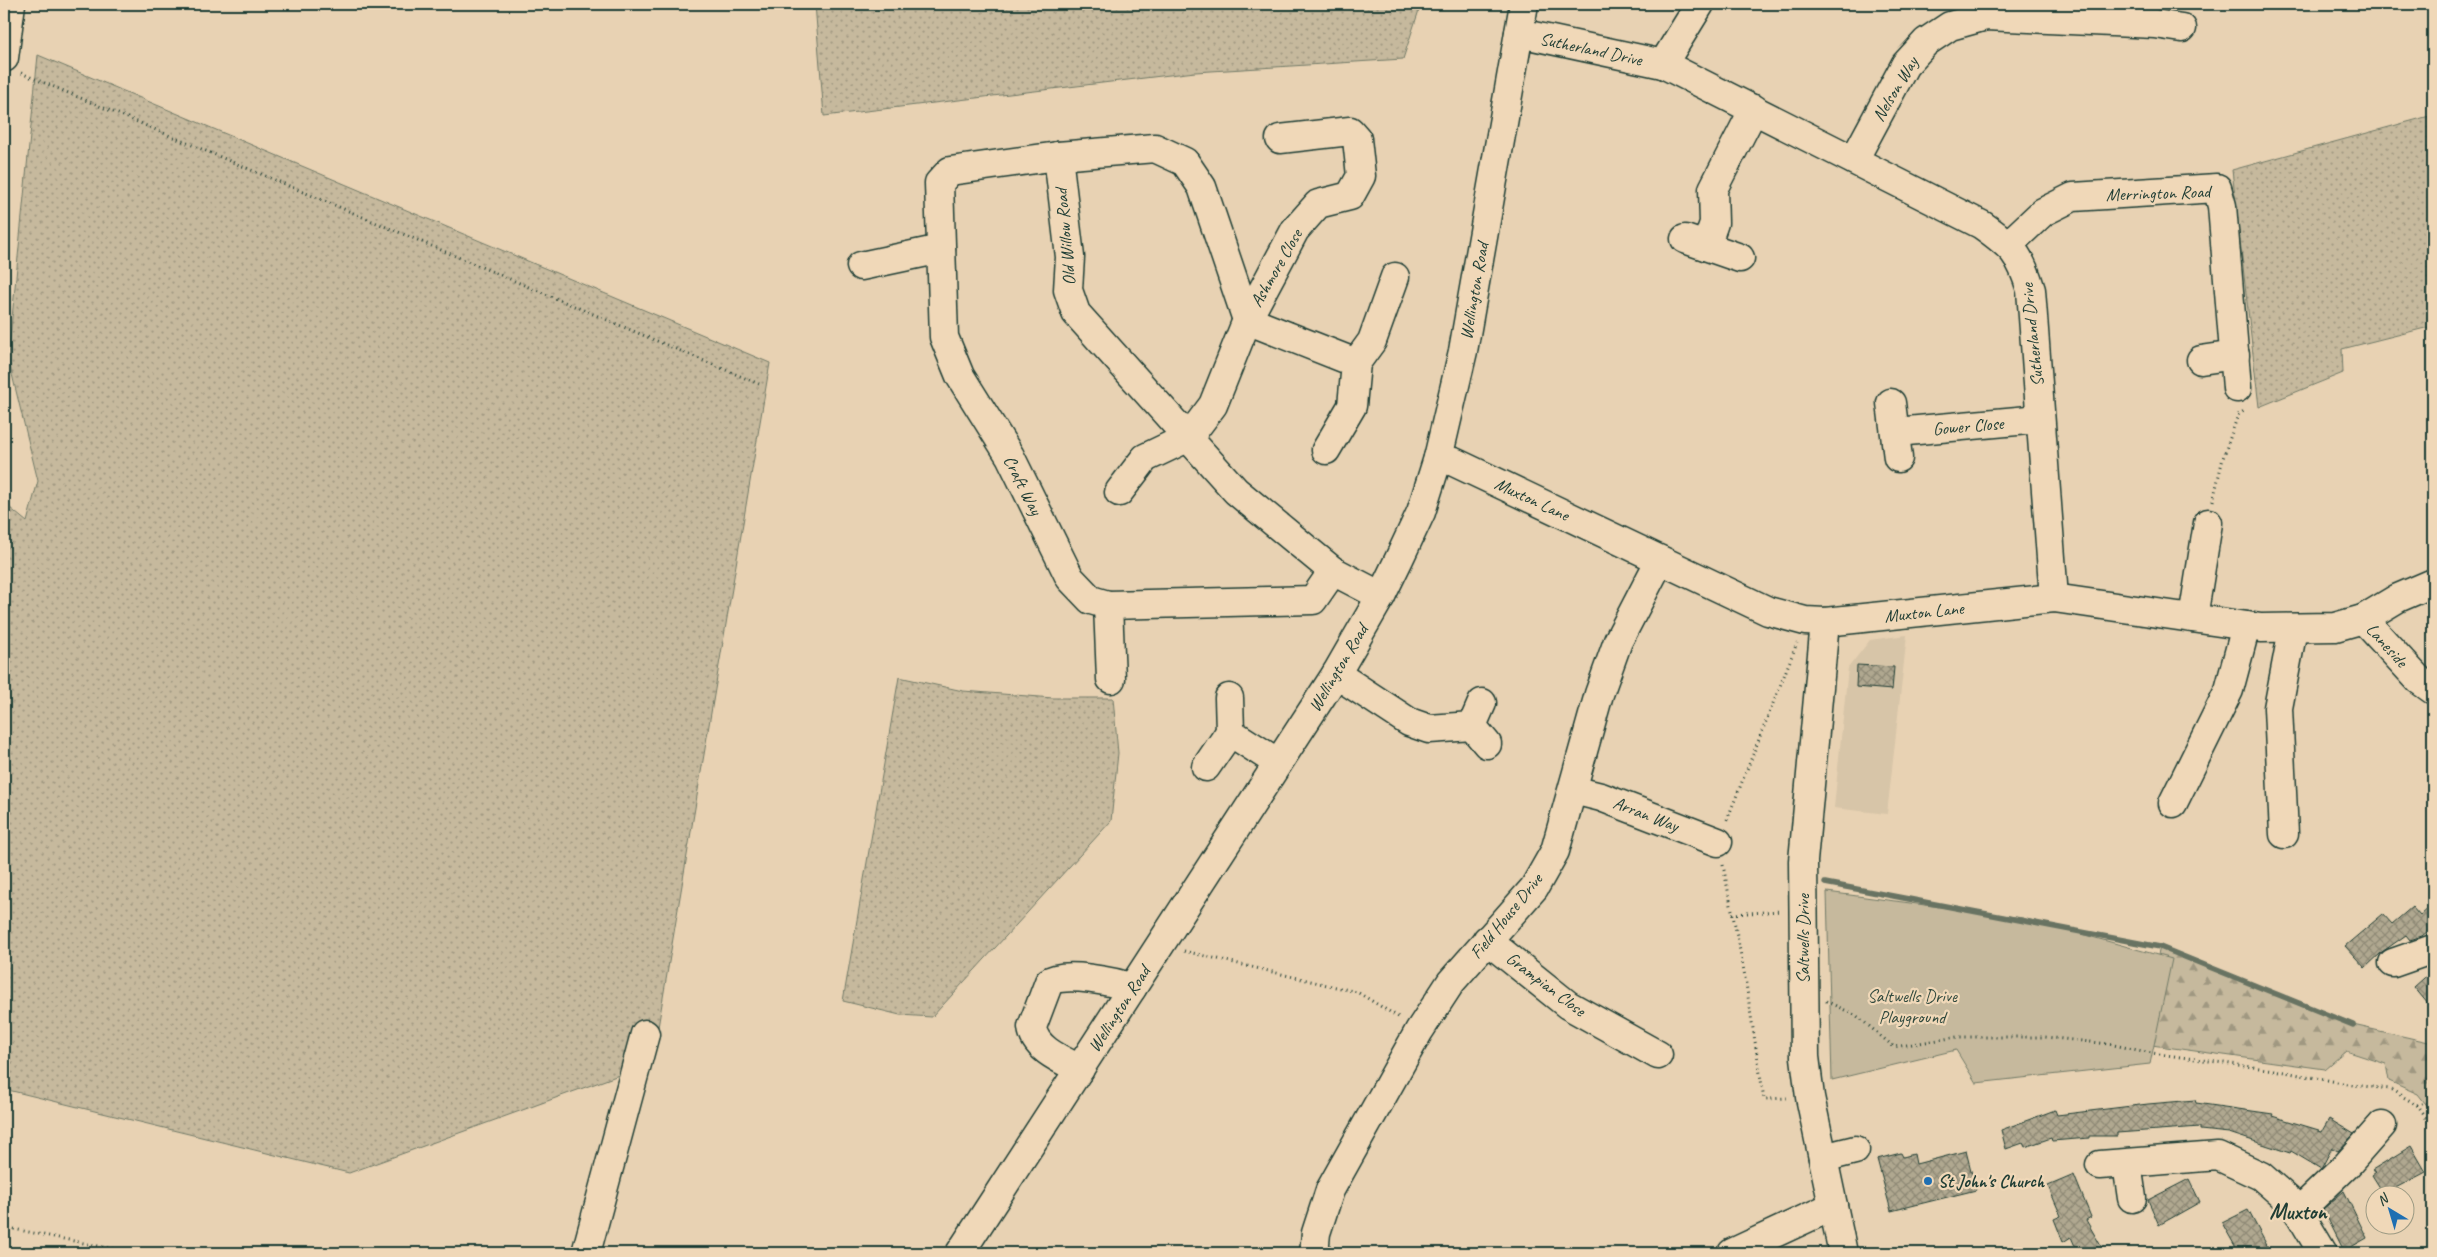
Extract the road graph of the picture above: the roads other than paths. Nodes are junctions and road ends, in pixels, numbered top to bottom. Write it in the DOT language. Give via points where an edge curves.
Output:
graph roads {
  1 [pos="11,4"];
  2 [pos="1524,4"];
  3 [pos="1700,4"];
  4 [pos="2156,14"];
  5 [pos="2182,28"];
  6 [pos="1519,33"];
  7 [pos="8,64"];
  8 [pos="1664,64"];
  9 [pos="1754,109"];
  10 [pos="1280,139"];
  11 [pos="1058,156"];
  12 [pos="1854,160"];
  13 [pos="2009,244"];
  14 [pos="941,249"];
  15 [pos="1740,258"];
  16 [pos="861,266"];
  17 [pos="1396,277"];
  18 [pos="1247,320"];
  19 [pos="2234,355"];
  20 [pos="2201,360"];
  21 [pos="1356,363"];
  22 [pos="2245,397"];
  23 [pos="1891,403"];
  24 [pos="2040,419"];
  25 [pos="1189,437"];
  26 [pos="1326,450"];
  27 [pos="1438,458"];
  28 [pos="1119,492"];
  29 [pos="2208,523"];
  30 [pos="1660,560"];
  31 [pos="1333,571"];
  32 [pos="2433,582"];
  33 [pos="1381,596"];
  34 [pos="2054,598"];
  35 [pos="1108,605"];
  36 [pos="2193,618"];
  37 [pos="2363,619"];
  38 [pos="1815,622"];
  39 [pos="2246,626"];
  40 [pos="2293,628"];
  41 [pos="1336,674"];
  42 [pos="1111,679"];
  43 [pos="2433,690"];
  44 [pos="1229,698"];
  45 [pos="1481,724"];
  46 [pos="1230,732"];
  47 [pos="1278,763"];
  48 [pos="1206,767"];
  49 [pos="1573,790"];
  50 [pos="2173,804"];
  51 [pos="2284,834"];
  52 [pos="1718,842"];
  53 [pos="1487,940"];
  54 [pos="2433,949"];
  55 [pos="2393,963"];
  56 [pos="1132,988"];
  57 [pos="645,1034"];
  58 [pos="1658,1056"];
  59 [pos="1080,1069"];
  60 [pos="2382,1125"];
  61 [pos="1855,1150"];
  62 [pos="1823,1158"];
  63 [pos="2127,1164"];
  64 [pos="2100,1165"];
  65 [pos="2132,1198"];
  66 [pos="1833,1206"];
  67 [pos="2298,1212"];
  68 [pos="586,1253"];
  69 [pos="960,1253"];
  70 [pos="1314,1253"];
  71 [pos="1732,1253"];
  72 [pos="1843,1253"];
  73 [pos="2323,1253"];
  1 -- 7 [label="main road"];
  2 -- 6 [label="main road, Wellington Road"];
  3 -- 8 [label="main road, Sutherland Drive"];
  4 -- 5 [label="main road, Nelson Way"];
  4 -- 12 [label="main road, Nelson Way" via="1986,16 1950,26 1926,42 1905,65"];
  6 -- 8 [label="main road, Sutherland Drive"];
  6 -- 27 [label="main road, Wellington Road" via="1463,351"];
  8 -- 9 [label="main road, Sutherland Drive"];
  9 -- 12 [label="main road, Sutherland Drive"];
  9 -- 15 [label="main road" via="1714,189 1714,223 1696,243"];
  10 -- 18 [label="main road, Ashmore Close" via="1350,131 1356,139 1361,176 1350,196 1318,204 1295,230"];
  11 -- 14 [label="main road, Craft Way" via="950,171 939,183"];
  11 -- 18 [label="main road" via="1155,148 1185,162 1202,187"];
  11 -- 25 [label="main road, Old Willow Road" via="1070,257 1068,290 1076,314"];
  12 -- 13 [label="main road, Sutherland Drive" via="1982,225"];
  13 -- 19 [label="main road, Merrington Road" via="2043,212 2073,197 2217,188 2222,206"];
  13 -- 24 [label="main road, Sutherland Drive" via="2023,264 2031,290"];
  14 -- 16 [label="main road"];
  14 -- 35 [label="main road, Craft Way" via="944,337 960,376 1010,456 1070,578 1091,600"];
  17 -- 21 [label="main road" via="1372,341"];
  18 -- 21 [label="main road"];
  18 -- 25 [label="main road, Ashmore Close" via="1213,405"];
  19 -- 20 [label="main road"];
  19 -- 22 [label="main road, Merrington Road"];
  21 -- 26 [label="main road" via="1352,406"];
  23 -- 24 [label="main road, Gower Close" via="1897,445"];
  24 -- 34 [label="main road, Sutherland Drive"];
  25 -- 28 [label="main road" via="1145,458"];
  25 -- 31 [label="main road, Old Willow Road" via="1236,491"];
  27 -- 30 [label="main road, Muxton Lane" via="1454,462"];
  27 -- 33 [label="main road, Wellington Road" via="1421,512"];
  29 -- 36 [label="main road"];
  30 -- 38 [label="main road, Muxton Lane" via="1768,611"];
  30 -- 49 [label="main road, Field House Drive" via="1618,641 1599,694"];
  31 -- 33 [label="main road"];
  31 -- 35 [label="main road, Craft Way" via="1313,600"];
  32 -- 37 [label="main road, Muxton Lane"];
  33 -- 41 [label="main road, Wellington Road"];
  34 -- 36 [label="main road, Muxton Lane"];
  34 -- 38 [label="main road, Muxton Lane"];
  35 -- 42 [label="main road"];
  36 -- 39 [label="main road, Muxton Lane"];
  37 -- 40 [label="main road, Muxton Lane" via="2335,627"];
  37 -- 43 [label="main road, Laneside" via="2419,680"];
  38 -- 62 [label="main road, Saltwells Drive" via="1803,861 1805,1057"];
  39 -- 40 [label="main road, Muxton Lane"];
  39 -- 50 [label="main road" via="2229,690"];
  40 -- 51 [label="main road" via="2278,708"];
  41 -- 45 [label="main road" via="1409,722 1429,728"];
  41 -- 47 [label="main road, Wellington Road"];
  44 -- 46 [label="main road"];
  46 -- 47 [label="main road"];
  46 -- 48 [label="main road"];
  47 -- 56 [label="main road, Wellington Road"];
  49 -- 52 [label="main road, Arran Way" via="1601,797"];
  49 -- 53 [label="main road, Field House Drive" via="1555,851 1534,888"];
  53 -- 58 [label="main road, Grampian Close" via="1568,1005"];
  53 -- 70 [label="main road, Field House Drive" via="1451,982 1419,1031 1330,1190 1316,1233"];
  54 -- 55 [label="main road"];
  56 -- 59 [label="main road, Wellington Road"];
  56 -- 59 [label="main road" via="1115,982 1064,978 1054,979 1046,987 1032,1027 1033,1034 1037,1042 1056,1057"];
  57 -- 68 [label="main road"];
  59 -- 69 [label="main road, Wellington Road"];
  60 -- 67 [label="main road" via="2346,1166"];
  61 -- 62 [label="main road"];
  62 -- 66 [label="main road, Saltwells Drive"];
  63 -- 64 [label="main road"];
  63 -- 65 [label="main road"];
  63 -- 67 [label="main road" via="2218,1156 2261,1176"];
  66 -- 71 [label="main road"];
  66 -- 72 [label="main road, Saltwells Drive"];
  67 -- 73 [label="main road"];
}
